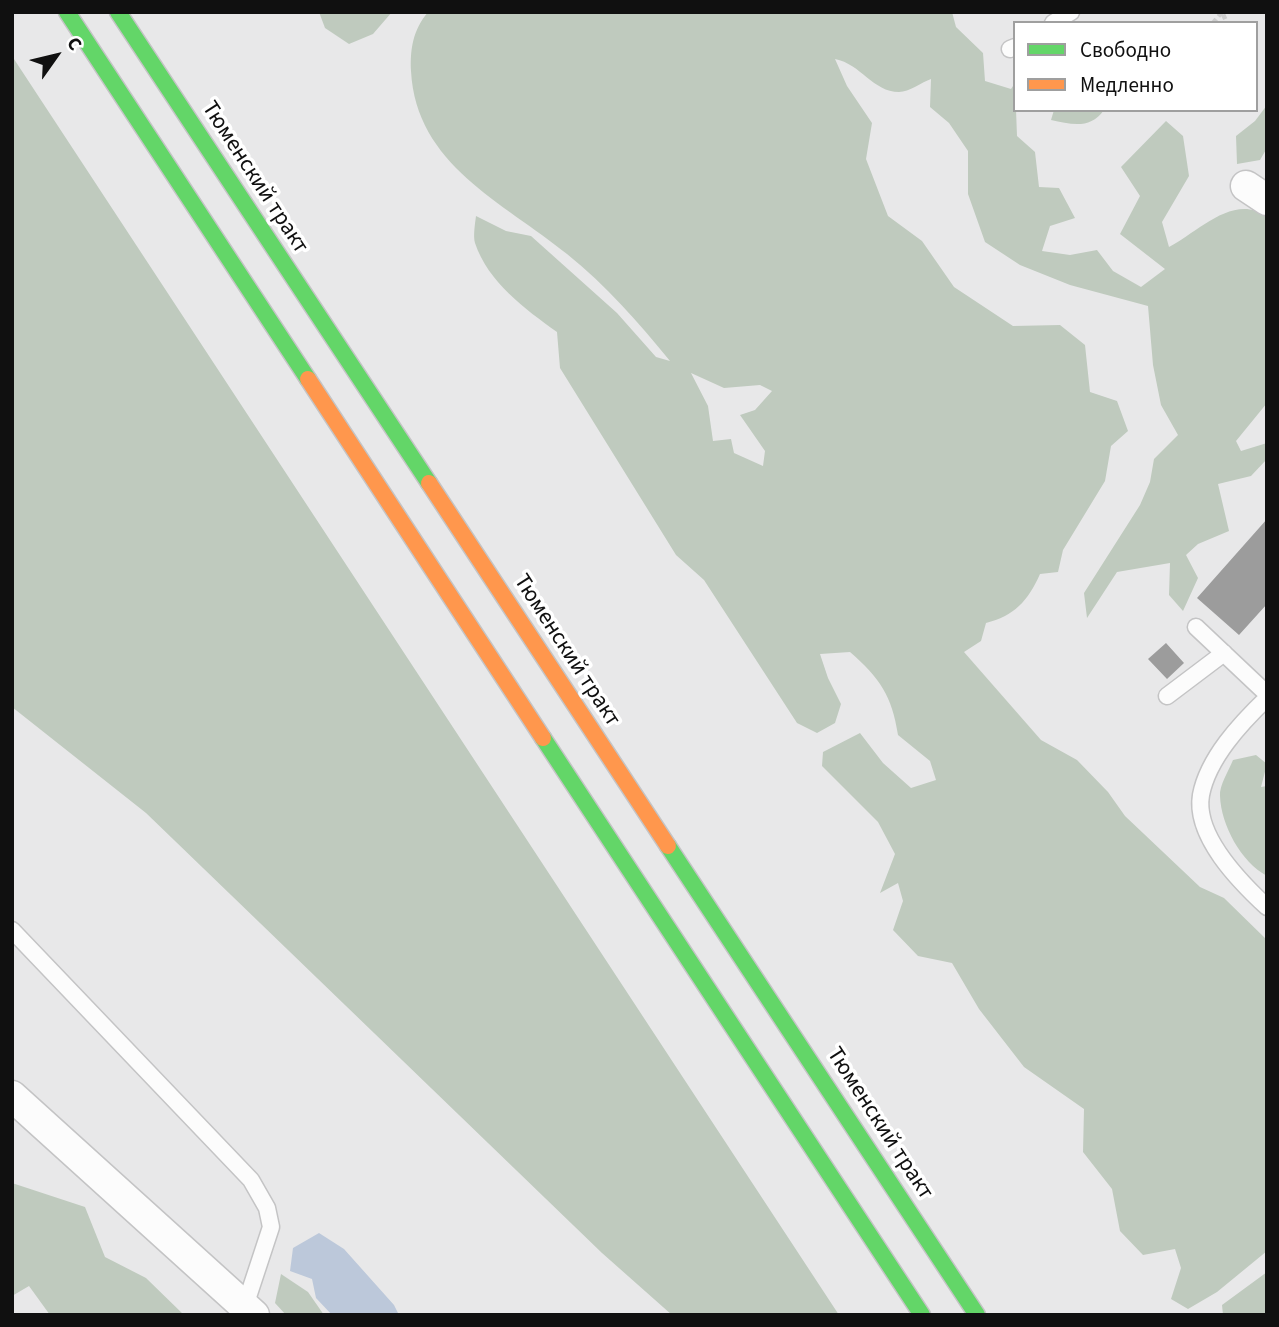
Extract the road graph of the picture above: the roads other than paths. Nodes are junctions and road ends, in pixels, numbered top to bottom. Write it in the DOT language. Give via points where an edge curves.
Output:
graph roads {
  1 [pos="67,12"];
  2 [pos="118,12"];
  3 [pos="1196,626"];
  4 [pos="1224,653"];
  5 [pos="1167,696"];
  6 [pos="1267,696"];
  7 [pos="1267,907"];
  8 [pos="12,930"];
  9 [pos="12,1096"];
  10 [pos="249,1311"];
  11 [pos="922,1315"];
  12 [pos="977,1315"];
  1 -- 11 [label="main road"];
  2 -- 12 [label="main road, Тюменский тракт"];
  3 -- 4 [label="lane"];
  4 -- 5 [label="lane"];
  4 -- 6 [label="lane"];
  6 -- 7 [label="lane" via="1215,761 1201,796 1206,830 1235,877"];
  8 -- 10 [label="lane" via="251,1180 267,1208 271,1227"];
  9 -- 10 [label="street"];
}
